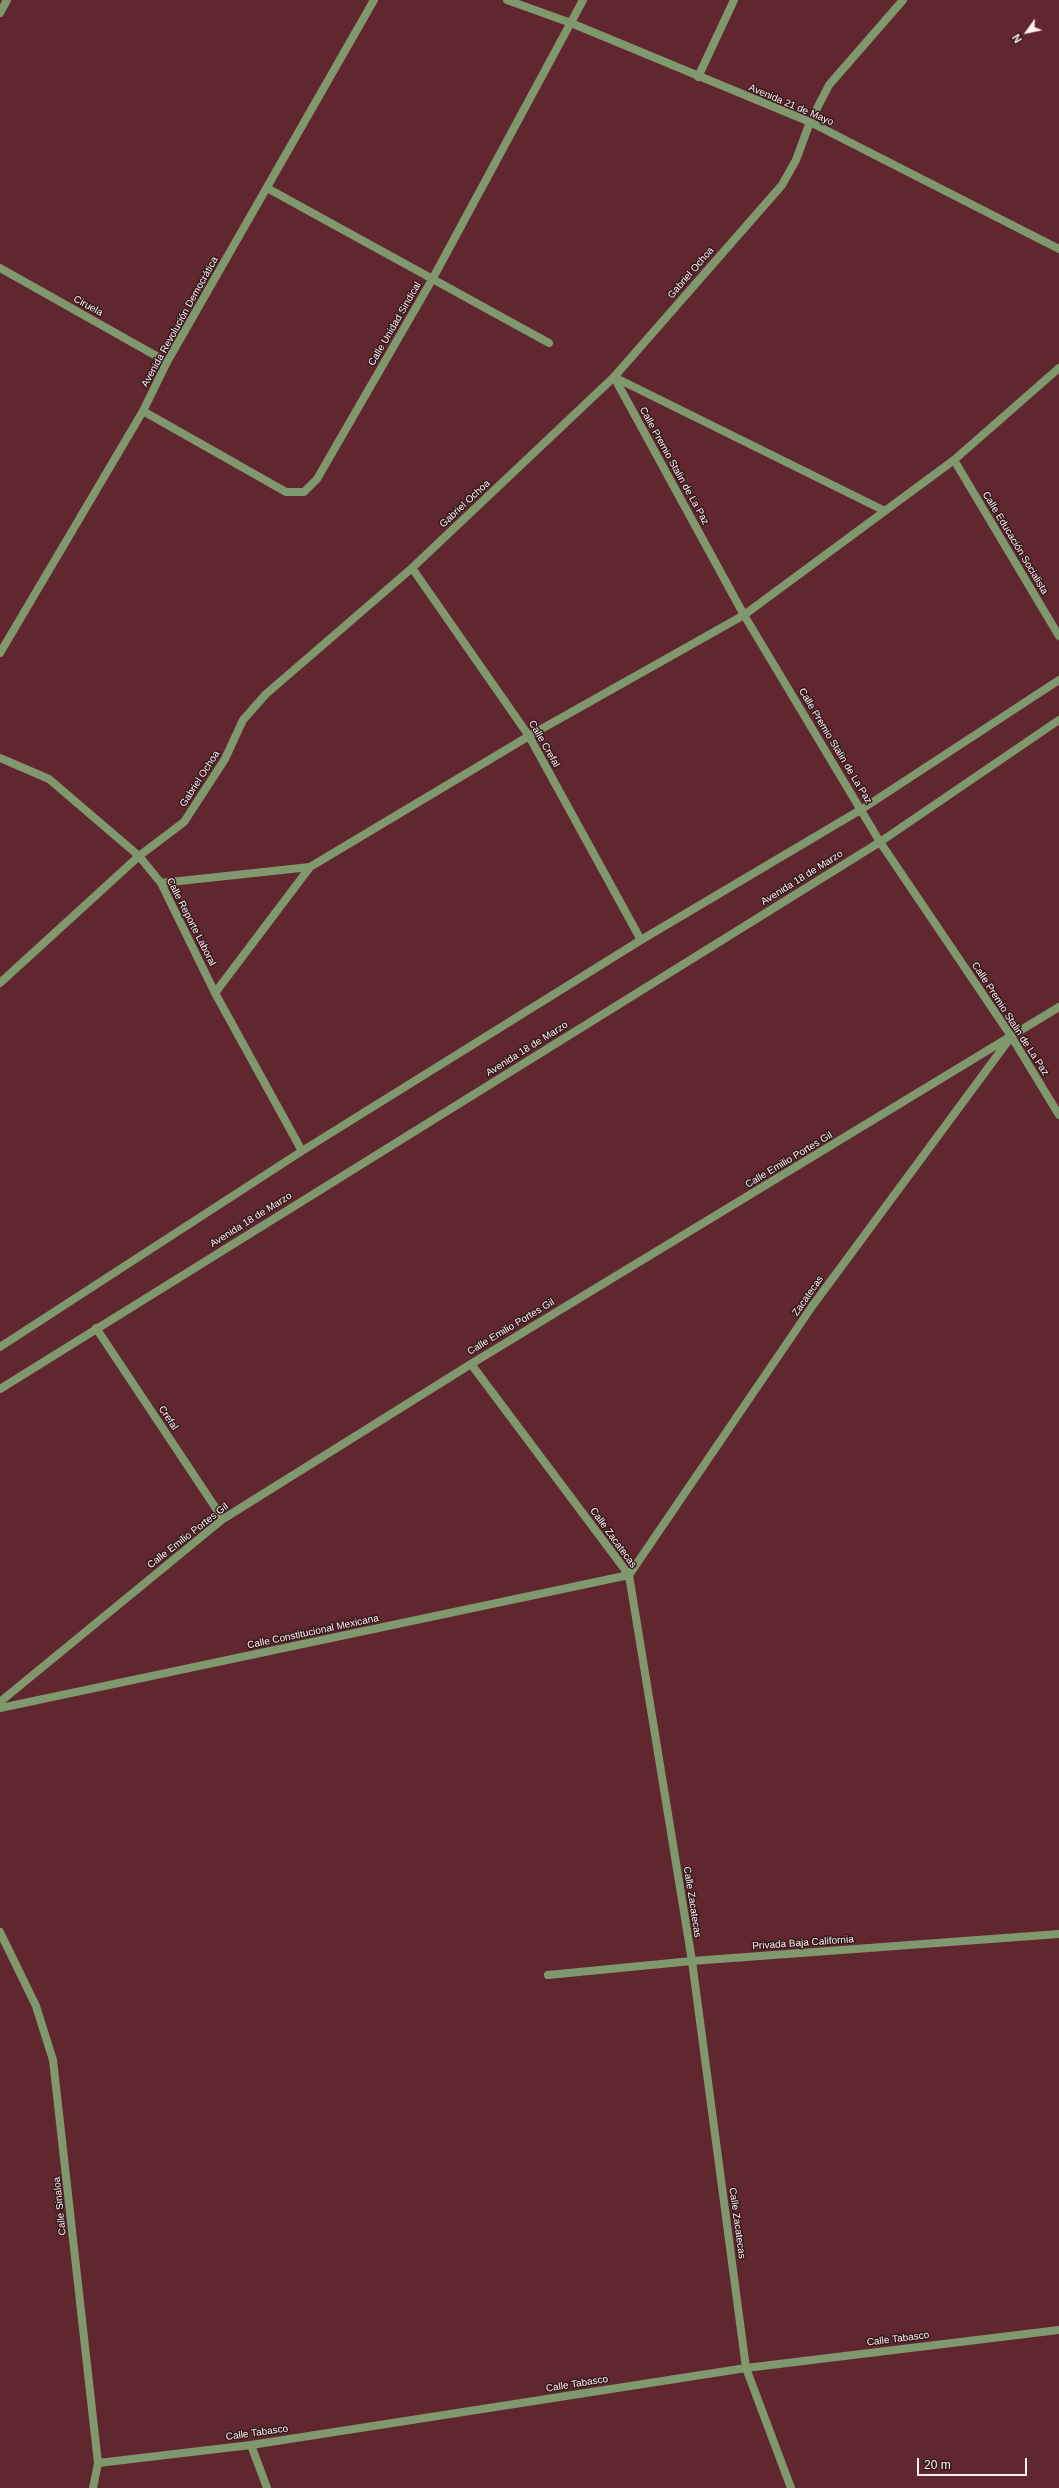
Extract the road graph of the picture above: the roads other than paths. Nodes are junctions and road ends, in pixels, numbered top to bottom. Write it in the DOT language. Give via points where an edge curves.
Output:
graph roads {
  1 [pos="7,0"];
  2 [pos="374,0"];
  3 [pos="507,0"];
  4 [pos="583,0"];
  5 [pos="734,0"];
  6 [pos="903,0"];
  7 [pos="0,13"];
  8 [pos="571,23"];
  9 [pos="698,77"];
  10 [pos="810,122"];
  11 [pos="267,188"];
  12 [pos="1059,249"];
  13 [pos="0,268"];
  14 [pos="433,278"];
  15 [pos="549,343"];
  16 [pos="167,362"];
  17 [pos="1059,368"];
  18 [pos="614,377"];
  19 [pos="143,411"];
  20 [pos="954,460"];
  21 [pos="885,511"];
  22 [pos="412,568"];
  23 [pos="744,615"];
  24 [pos="1059,636"];
  25 [pos="0,653"];
  26 [pos="1059,680"];
  27 [pos="1059,720"];
  28 [pos="529,736"];
  29 [pos="0,758"];
  30 [pos="862,809"];
  31 [pos="880,842"];
  32 [pos="139,856"];
  33 [pos="310,867"];
  34 [pos="161,883"];
  35 [pos="641,940"];
  36 [pos="0,983"];
  37 [pos="215,993"];
  38 [pos="1059,1007"];
  39 [pos="1011,1036"];
  40 [pos="1059,1115"];
  41 [pos="302,1151"];
  42 [pos="96,1328"];
  43 [pos="0,1348"];
  44 [pos="471,1364"];
  45 [pos="0,1389"];
  46 [pos="223,1519"];
  47 [pos="629,1575"];
  48 [pos="0,1702"];
  49 [pos="0,1708"];
  50 [pos="0,1932"];
  51 [pos="1059,1934"];
  52 [pos="692,1961"];
  53 [pos="548,1975"];
  54 [pos="1059,2330"];
  55 [pos="746,2368"];
  56 [pos="251,2444"];
  57 [pos="98,2463"];
  58 [pos="93,2488"];
  59 [pos="267,2488"];
  60 [pos="791,2488"];
  1 -- 7 [label="street"];
  2 -- 11 [label="street, Avenida Revolución Democrática"];
  3 -- 8 [label="street, Avenida 21 de Mayo"];
  4 -- 8 [label="street, Calle Unidad Sindical"];
  5 -- 9 [label="street"];
  6 -- 10 [label="street, Gabriel Ochoa" via="829,85"];
  8 -- 9 [label="street, Avenida 21 de Mayo"];
  8 -- 14 [label="street, Calle Unidad Sindical"];
  9 -- 10 [label="street, Avenida 21 de Mayo"];
  10 -- 12 [label="street, Avenida 21 de Mayo"];
  10 -- 18 [label="street, Gabriel Ochoa" via="796,160 782,185"];
  11 -- 14 [label="street"];
  11 -- 16 [label="street, Avenida Revolución Democrática"];
  13 -- 16 [label="street, Ciruela"];
  14 -- 15 [label="street"];
  14 -- 19 [label="street, Calle Unidad Sindical" via="317,479 304,492 286,492"];
  16 -- 19 [label="street, Avenida Revolución Democrática"];
  17 -- 20 [label="street"];
  18 -- 21 [label="street"];
  18 -- 22 [label="street, Gabriel Ochoa"];
  18 -- 23 [label="street, Calle Premio Stalin de La Paz"];
  19 -- 25 [label="street, Avenida Revolución Democrática"];
  20 -- 21 [label="street"];
  20 -- 24 [label="street, Calle Educación Socialista"];
  21 -- 23 [label="street"];
  22 -- 28 [label="street, Calle Crefal"];
  22 -- 32 [label="street, Gabriel Ochoa" via="257,704 243,720 225,759 184,822"];
  23 -- 28 [label="street"];
  23 -- 30 [label="street, Calle Premio Stalin de La Paz"];
  26 -- 30 [label="street"];
  27 -- 31 [label="street, Avenida 18 de Marzo"];
  28 -- 33 [label="street"];
  28 -- 35 [label="street, Calle Crefal"];
  29 -- 32 [label="street, Calle Reporte Laboral" via="49,780"];
  30 -- 31 [label="street, Calle Premio Stalin de La Paz"];
  30 -- 35 [label="street"];
  31 -- 39 [label="street, Calle Premio Stalin de La Paz"];
  31 -- 42 [label="street, Avenida 18 de Marzo"];
  32 -- 34 [label="street, Calle Reporte Laboral"];
  32 -- 36 [label="street, Gabriel Ochoa"];
  33 -- 34 [label="street"];
  33 -- 37 [label="street"];
  34 -- 37 [label="street, Calle Reporte Laboral"];
  35 -- 41 [label="street"];
  37 -- 41 [label="street, Calle Reporte Laboral"];
  38 -- 39 [label="street, Calle Emilio Portes Gil"];
  39 -- 40 [label="street, Calle Premio Stalin de La Paz"];
  39 -- 44 [label="street, Calle Emilio Portes Gil"];
  39 -- 47 [label="street, Zacatecas" via="813,1305"];
  41 -- 43 [label="street"];
  42 -- 45 [label="street, Avenida 18 de Marzo"];
  42 -- 46 [label="street, Crefal"];
  44 -- 46 [label="street, Calle Emilio Portes Gil"];
  44 -- 47 [label="street, Calle Zacatecas"];
  46 -- 48 [label="street, Calle Emilio Portes Gil"];
  47 -- 49 [label="street, Calle Constitucional Mexicana"];
  47 -- 52 [label="street, Calle Zacatecas"];
  50 -- 57 [label="street, Calle Sinaloa" via="36,2006 54,2060"];
  51 -- 52 [label="street, Privada Baja California"];
  52 -- 53 [label="street, Privada Baja California"];
  52 -- 55 [label="street, Calle Zacatecas"];
  54 -- 55 [label="street, Calle Tabasco"];
  55 -- 56 [label="street, Calle Tabasco"];
  55 -- 60 [label="street, Calle Zacatecas"];
  56 -- 57 [label="street, Calle Tabasco"];
  56 -- 59 [label="street"];
  57 -- 58 [label="street, Calle Sinaloa"];
}
